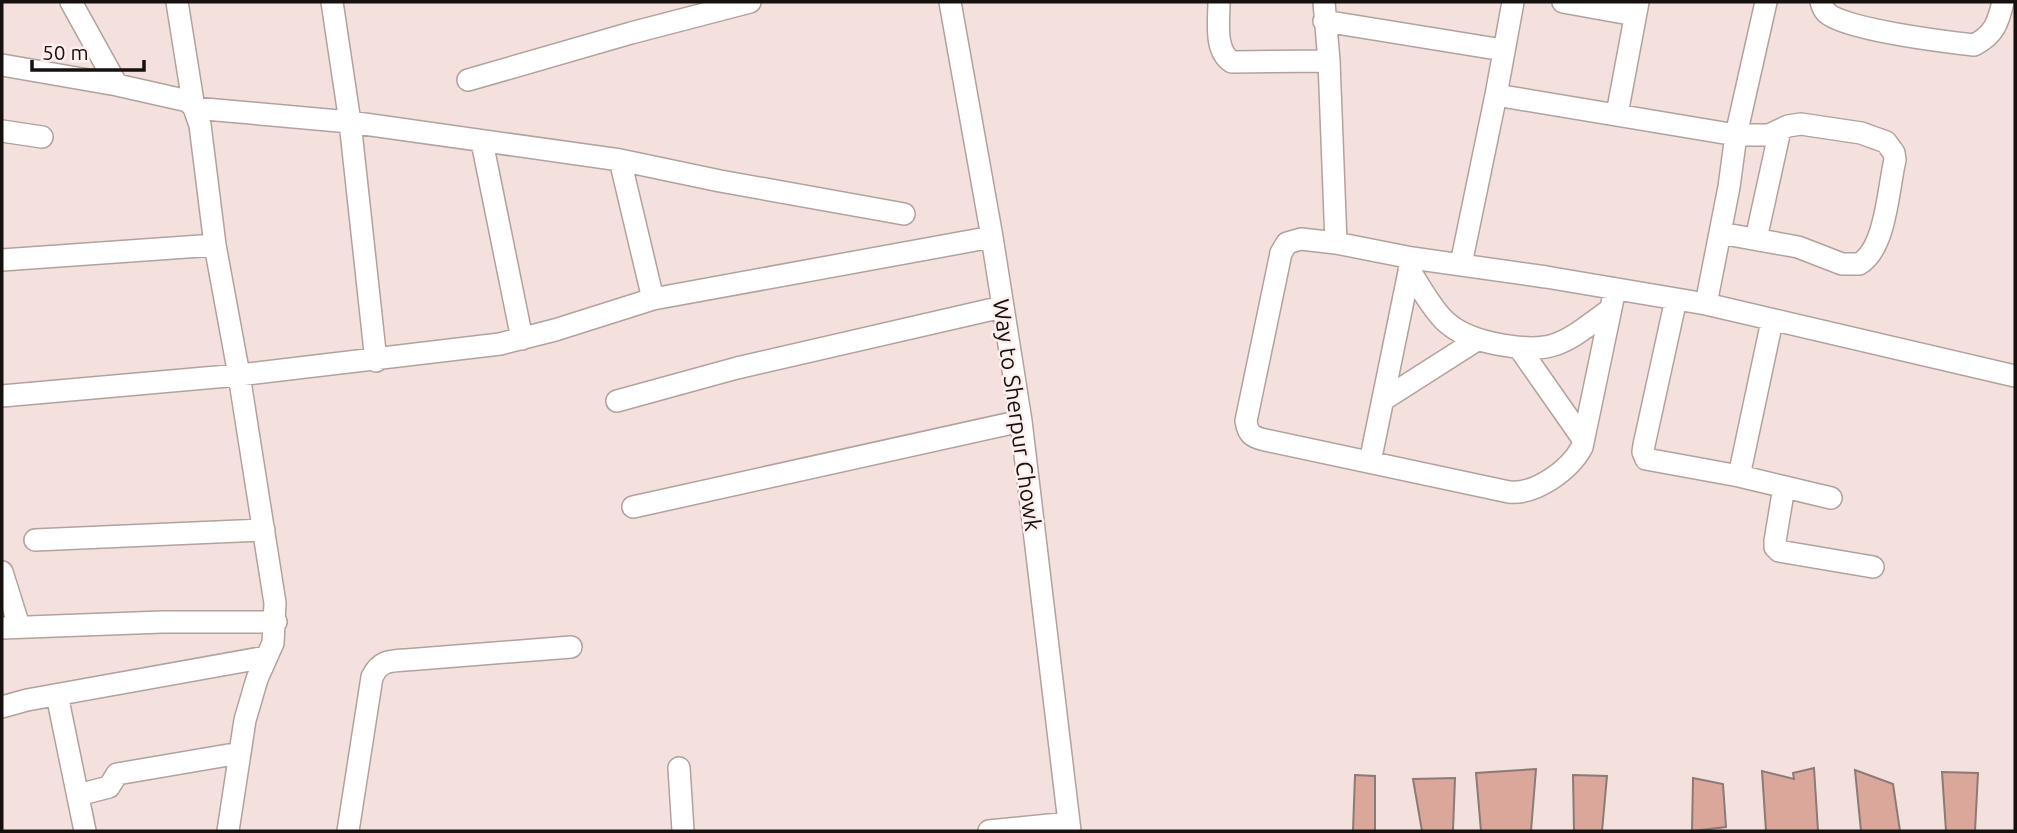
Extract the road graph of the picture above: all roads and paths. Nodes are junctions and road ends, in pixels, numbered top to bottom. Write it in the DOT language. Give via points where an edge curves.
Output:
graph roads {
  1 [pos="71,2"];
  2 [pos="177,2"];
  3 [pos="332,2"];
  4 [pos="750,2"];
  5 [pos="950,2"];
  6 [pos="1219,2"];
  7 [pos="1513,2"];
  8 [pos="1563,2"];
  9 [pos="1766,2"];
  10 [pos="1821,2"];
  11 [pos="2003,2"];
  12 [pos="1636,8"];
  13 [pos="1324,11"];
  14 [pos="1503,50"];
  15 [pos="1329,61"];
  16 [pos="2,65"];
  17 [pos="468,80"];
  18 [pos="117,85"];
  19 [pos="1496,95"];
  20 [pos="194,108"];
  21 [pos="1617,114"];
  22 [pos="349,122"];
  23 [pos="1780,130"];
  24 [pos="2,131"];
  25 [pos="1736,135"];
  26 [pos="43,137"];
  27 [pos="482,142"];
  28 [pos="620,160"];
  29 [pos="904,214"];
  30 [pos="1720,233"];
  31 [pos="992,237"];
  32 [pos="1756,239"];
  33 [pos="1336,243"];
  34 [pos="215,245"];
  35 [pos="2,260"];
  36 [pos="1411,264"];
  37 [pos="1461,264"];
  38 [pos="653,299"];
  39 [pos="1613,299"];
  40 [pos="1676,299"];
  41 [pos="1706,304"];
  42 [pos="1002,307"];
  43 [pos="1772,321"];
  44 [pos="522,339"];
  45 [pos="1477,340"];
  46 [pos="1520,349"];
  47 [pos="376,360"];
  48 [pos="239,376"];
  49 [pos="2015,376"];
  50 [pos="2,396"];
  51 [pos="1383,400"];
  52 [pos="617,401"];
  53 [pos="1021,421"];
  54 [pos="1583,439"];
  55 [pos="1370,462"];
  56 [pos="1739,476"];
  57 [pos="1784,487"];
  58 [pos="1831,498"];
  59 [pos="633,507"];
  60 [pos="264,530"];
  61 [pos="35,540"];
  62 [pos="1873,567"];
  63 [pos="2,572"];
  64 [pos="275,622"];
  65 [pos="10,627"];
  66 [pos="571,647"];
  67 [pos="266,657"];
  68 [pos="57,695"];
  69 [pos="2,707"];
  70 [pos="240,753"];
  71 [pos="679,768"];
  72 [pos="78,795"];
  73 [pos="1069,827"];
  74 [pos="85,831"];
  75 [pos="228,831"];
  76 [pos="348,831"];
  77 [pos="683,831"];
  78 [pos="989,831"];
  1 -- 18 [label="street"];
  2 -- 20 [label="street"];
  3 -- 22 [label="street"];
  4 -- 17 [label="street"];
  5 -- 31 [label="street, Way to Sherpur Chowk"];
  6 -- 15 [label="street" via="1220,43 1226,58 1233,62"];
  7 -- 14 [label="street"];
  8 -- 12 [label="street"];
  9 -- 25 [label="street"];
  10 -- 11 [label="street" via="1826,12 1859,26 1974,45 1996,29"];
  12 -- 21 [label="street"];
  13 -- 14 [label="street"];
  13 -- 15 [label="street"];
  14 -- 19 [label="street"];
  15 -- 33 [label="street"];
  16 -- 18 [label="street"];
  18 -- 20 [label="street" via="188,101"];
  19 -- 21 [label="street"];
  19 -- 37 [label="street"];
  20 -- 22 [label="street"];
  20 -- 34 [label="street"];
  21 -- 25 [label="street"];
  22 -- 27 [label="street"];
  22 -- 47 [label="street"];
  23 -- 25 [label="street" via="1769,135"];
  23 -- 32 [label="street"];
  23 -- 32 [label="street" via="1813,126 1878,137 1890,145 1895,160 1879,237 1865,261 1850,265"];
  24 -- 26 [label="street"];
  25 -- 30 [label="street"];
  27 -- 28 [label="street"];
  27 -- 44 [label="street"];
  28 -- 29 [label="street"];
  28 -- 38 [label="street"];
  30 -- 32 [label="street"];
  30 -- 41 [label="street"];
  31 -- 38 [label="street"];
  31 -- 42 [label="street, Way to Sherpur Chowk"];
  33 -- 36 [label="street"];
  33 -- 55 [label="street" via="1294,240 1281,253 1246,421 1254,438"];
  34 -- 35 [label="street"];
  34 -- 48 [label="street"];
  36 -- 37 [label="street"];
  36 -- 45 [label="street" via="1443,319"];
  36 -- 51 [label="street"];
  37 -- 39 [label="street"];
  38 -- 44 [label="street"];
  39 -- 40 [label="street"];
  39 -- 46 [label="street" via="1562,343"];
  39 -- 54 [label="street"];
  40 -- 41 [label="street"];
  40 -- 56 [label="street" via="1643,452 1646,459"];
  41 -- 43 [label="street"];
  42 -- 52 [label="street" via="737,368"];
  42 -- 53 [label="street, Way to Sherpur Chowk"];
  43 -- 49 [label="street"];
  43 -- 56 [label="street"];
  44 -- 47 [label="street"];
  45 -- 46 [label="street"];
  45 -- 51 [label="street"];
  46 -- 54 [label="street"];
  47 -- 48 [label="street"];
  48 -- 50 [label="street"];
  48 -- 60 [label="street"];
  51 -- 55 [label="street"];
  53 -- 59 [label="street"];
  53 -- 73 [label="street, Way to Sherpur Chowk"];
  54 -- 55 [label="street" via="1577,456 1566,467 1536,488 1518,493"];
  56 -- 57 [label="street"];
  57 -- 58 [label="street"];
  57 -- 62 [label="street" via="1775,541 1779,551"];
  60 -- 61 [label="street"];
  60 -- 64 [label="street"];
  63 -- 65 [label="street"];
  64 -- 65 [label="street"];
  64 -- 67 [label="street"];
  66 -- 76 [label="street" via="388,661 377,667"];
  67 -- 68 [label="street"];
  67 -- 70 [label="street" via="250,700"];
  68 -- 69 [label="street"];
  68 -- 72 [label="street"];
  70 -- 72 [label="street" via="117,774 110,787"];
  70 -- 75 [label="street"];
  71 -- 77 [label="street"];
  72 -- 74 [label="street"];
  73 -- 78 [label="street"];
}
